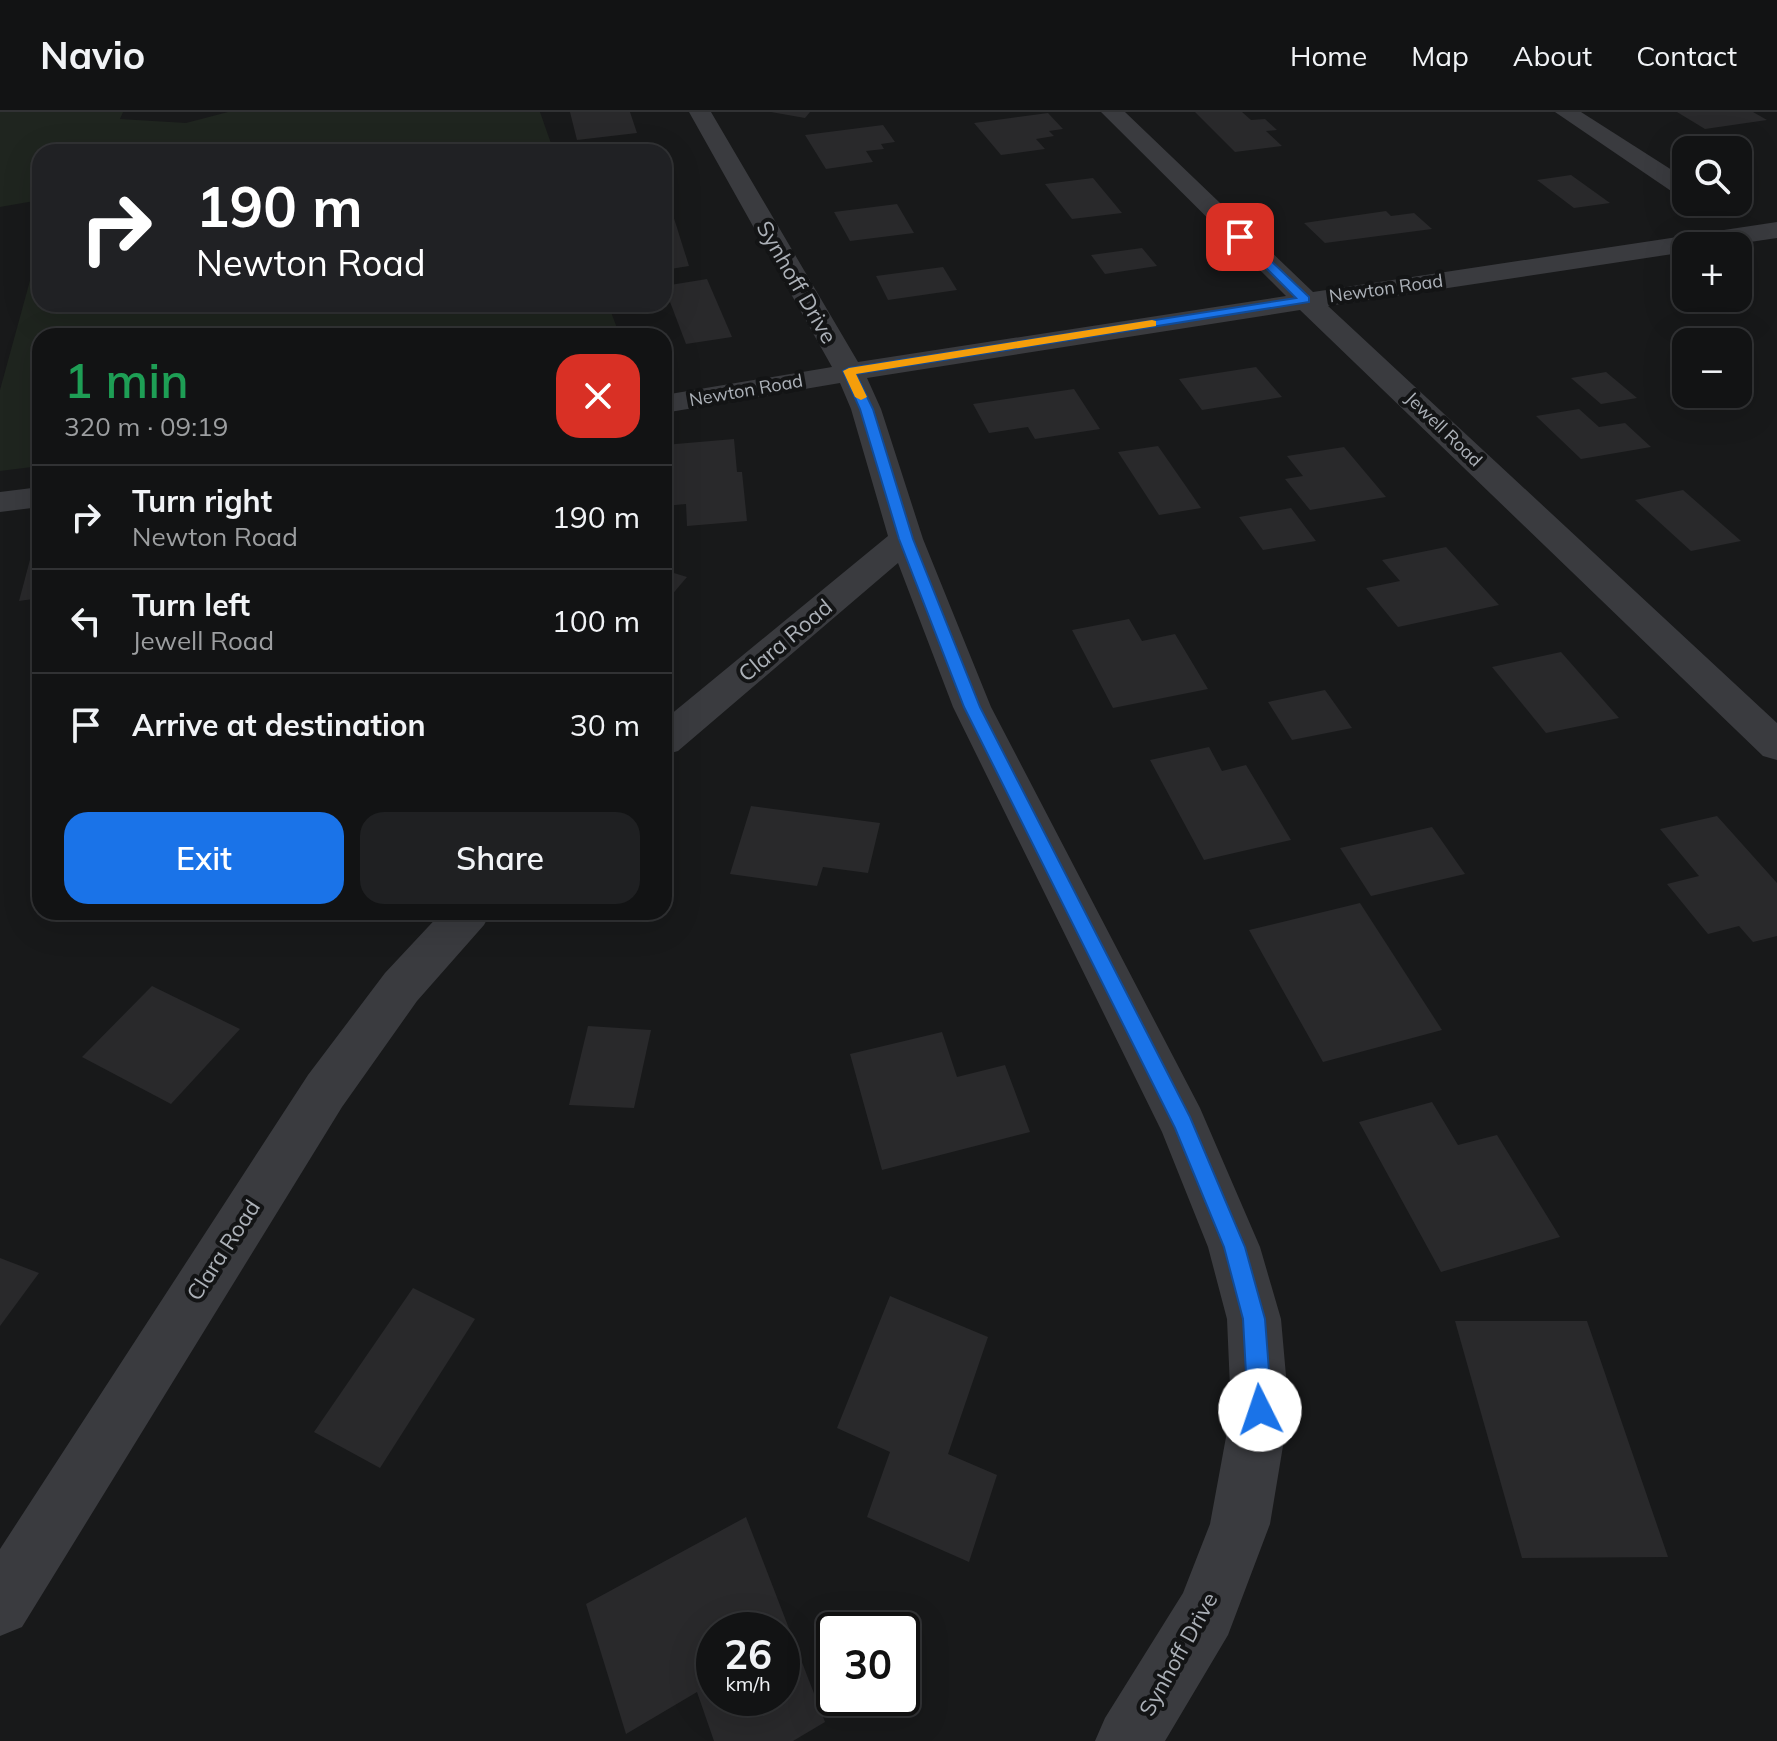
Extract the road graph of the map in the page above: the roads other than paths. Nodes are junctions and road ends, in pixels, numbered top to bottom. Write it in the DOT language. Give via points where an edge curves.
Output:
graph roads {
  1 [pos="700,112"];
  2 [pos="1112,112"];
  3 [pos="1566,112"];
  4 [pos="1672,181"];
  5 [pos="1729,216"];
  6 [pos="1765,232"];
  7 [pos="1777,250"];
  8 [pos="1305,300"];
  9 [pos="849,371"];
  10 [pos="672,403"];
  11 [pos="32,498"];
  12 [pos="0,502"];
  13 [pos="906,539"];
  14 [pos="672,734"];
  15 [pos="1777,746"];
  16 [pos="462,920"];
  17 [pos="0,1605"];
  18 [pos="1128,1741"];
  1 -- 9 [label="street, Synhoff Drive"];
  2 -- 8 [label="street, Jewell Road"];
  3 -- 4 [label="street"];
  5 -- 6 [label="street"];
  6 -- 7 [label="street"];
  6 -- 8 [label="street, Newton Road"];
  8 -- 9 [label="street, Newton Road"];
  8 -- 15 [label="street, Jewell Road"];
  9 -- 10 [label="street, Newton Road"];
  9 -- 13 [label="street, Synhoff Drive"];
  11 -- 12 [label="street"];
  13 -- 14 [label="street, Clara Road"];
  13 -- 18 [label="street, Synhoff Drive" via="972,707 1183,1124 1234,1247 1254,1319 1260,1410 1240,1524 1206,1613"];
  16 -- 17 [label="street, Clara Road" via="401,987 325,1091"];
}
